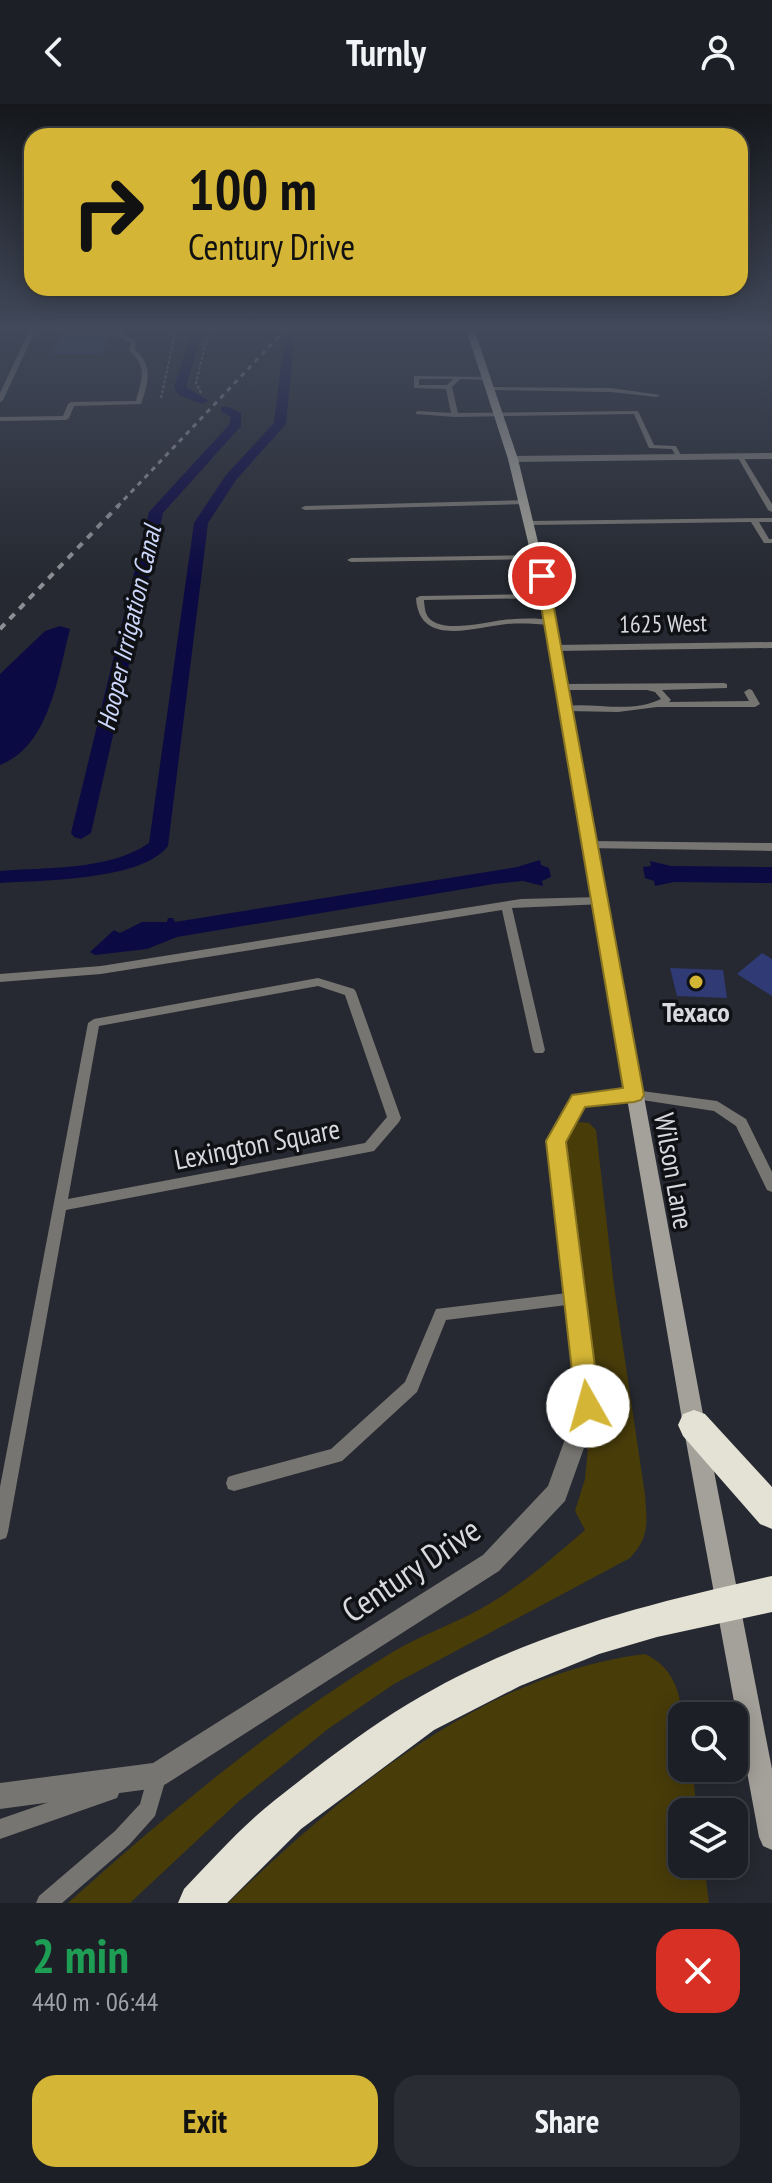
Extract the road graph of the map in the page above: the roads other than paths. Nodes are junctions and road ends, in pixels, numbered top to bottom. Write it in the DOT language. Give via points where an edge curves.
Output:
graph roads {
  1 [pos="68,413"];
  2 [pos="418,413"];
  3 [pos="571,413"];
  4 [pos="636,413"];
  5 [pos="500,414"];
  6 [pos="455,415"];
  7 [pos="0,419"];
  8 [pos="740,456"];
  9 [pos="772,456"];
  10 [pos="679,457"];
  11 [pos="513,459"];
  12 [pos="525,502"];
  13 [pos="305,508"];
  14 [pos="772,510"];
  15 [pos="772,520"];
  16 [pos="754,521"];
  17 [pos="530,523"];
  18 [pos="772,541"];
  19 [pos="537,557"];
  20 [pos="351,560"];
  21 [pos="546,596"];
  22 [pos="551,622"];
  23 [pos="772,645"];
  24 [pos="555,648"];
  25 [pos="724,686"];
  26 [pos="563,687"];
  27 [pos="647,687"];
  28 [pos="749,692"];
  29 [pos="660,705"];
  30 [pos="567,708"];
  31 [pos="590,845"];
  32 [pos="772,847"];
  33 [pos="600,901"];
  34 [pos="506,905"];
  35 [pos="0,978"];
  36 [pos="539,1050"];
  37 [pos="634,1095"];
  38 [pos="772,1186"];
  39 [pos="60,1206"];
  40 [pos="575,1298"];
  41 [pos="694,1425"];
  42 [pos="234,1483"];
  43 [pos="772,1512"];
  44 [pos="0,1532"];
  45 [pos="772,1594"];
  46 [pos="726,1603"];
  47 [pos="157,1775"];
  48 [pos="0,1796"];
  49 [pos="0,1829"];
  50 [pos="772,1837"];
  51 [pos="46,1903"];
  52 [pos="198,1903"];
  1 -- 7 [label="lane" via="66,418"];
  2 -- 6 [label="lane"];
  3 -- 5 [label="lane"];
  4 -- 10 [label="lane" via="651,447 674,447"];
  5 -- 6 [label="lane"];
  5 -- 11 [label="main road, Wilson Lane"];
  8 -- 9 [label="street"];
  8 -- 10 [label="street"];
  8 -- 14 [label="lane"];
  10 -- 11 [label="street"];
  11 -- 12 [label="main road, Wilson Lane"];
  12 -- 13 [label="lane"];
  12 -- 17 [label="main road, Wilson Lane"];
  15 -- 16 [label="lane"];
  16 -- 17 [label="lane"];
  16 -- 18 [label="lane"];
  17 -- 19 [label="main road, Wilson Lane"];
  19 -- 20 [label="lane"];
  19 -- 21 [label="main road, Wilson Lane"];
  21 -- 22 [label="main road, Wilson Lane"];
  21 -- 22 [label="lane" via="420,598 419,606 422,618 432,626 447,628"];
  22 -- 24 [label="main road, Wilson Lane"];
  23 -- 24 [label="street, 1625 West"];
  24 -- 26 [label="main road, Wilson Lane"];
  25 -- 27 [label="lane"];
  26 -- 27 [label="lane"];
  26 -- 30 [label="main road, Wilson Lane"];
  27 -- 29 [label="lane" via="664,694"];
  28 -- 29 [label="lane" via="755,704"];
  29 -- 30 [label="lane"];
  30 -- 31 [label="main road, Wilson Lane"];
  31 -- 32 [label="street"];
  31 -- 33 [label="main road, Wilson Lane"];
  33 -- 34 [label="lane"];
  33 -- 37 [label="main road, Wilson Lane"];
  34 -- 35 [label="lane" via="101,970"];
  34 -- 36 [label="lane"];
  37 -- 38 [label="lane" via="717,1106 741,1123"];
  37 -- 40 [label="street, Century Drive" via="579,1100 556,1141"];
  37 -- 41 [label="main road, Wilson Lane"];
  39 -- 39 [label="lane, Lexington Square" via="94,1023 318,982 350,992 394,1118 369,1147"];
  39 -- 44 [label="lane"];
  40 -- 42 [label="lane" via="441,1314 411,1387 336,1456"];
  40 -- 47 [label="street, Century Drive" via="588,1406 557,1493 491,1563"];
  41 -- 43 [label="highway"];
  41 -- 46 [label="main road, Wilson Lane"];
  45 -- 46 [label="highway"];
  46 -- 50 [label="main road, Wilson Lane"];
  46 -- 52 [label="highway" via="599,1636 508,1673 421,1717 287,1815"];
  47 -- 48 [label="street, Century Drive"];
  47 -- 49 [label="lane"];
  47 -- 51 [label="lane" via="148,1809"];
}
